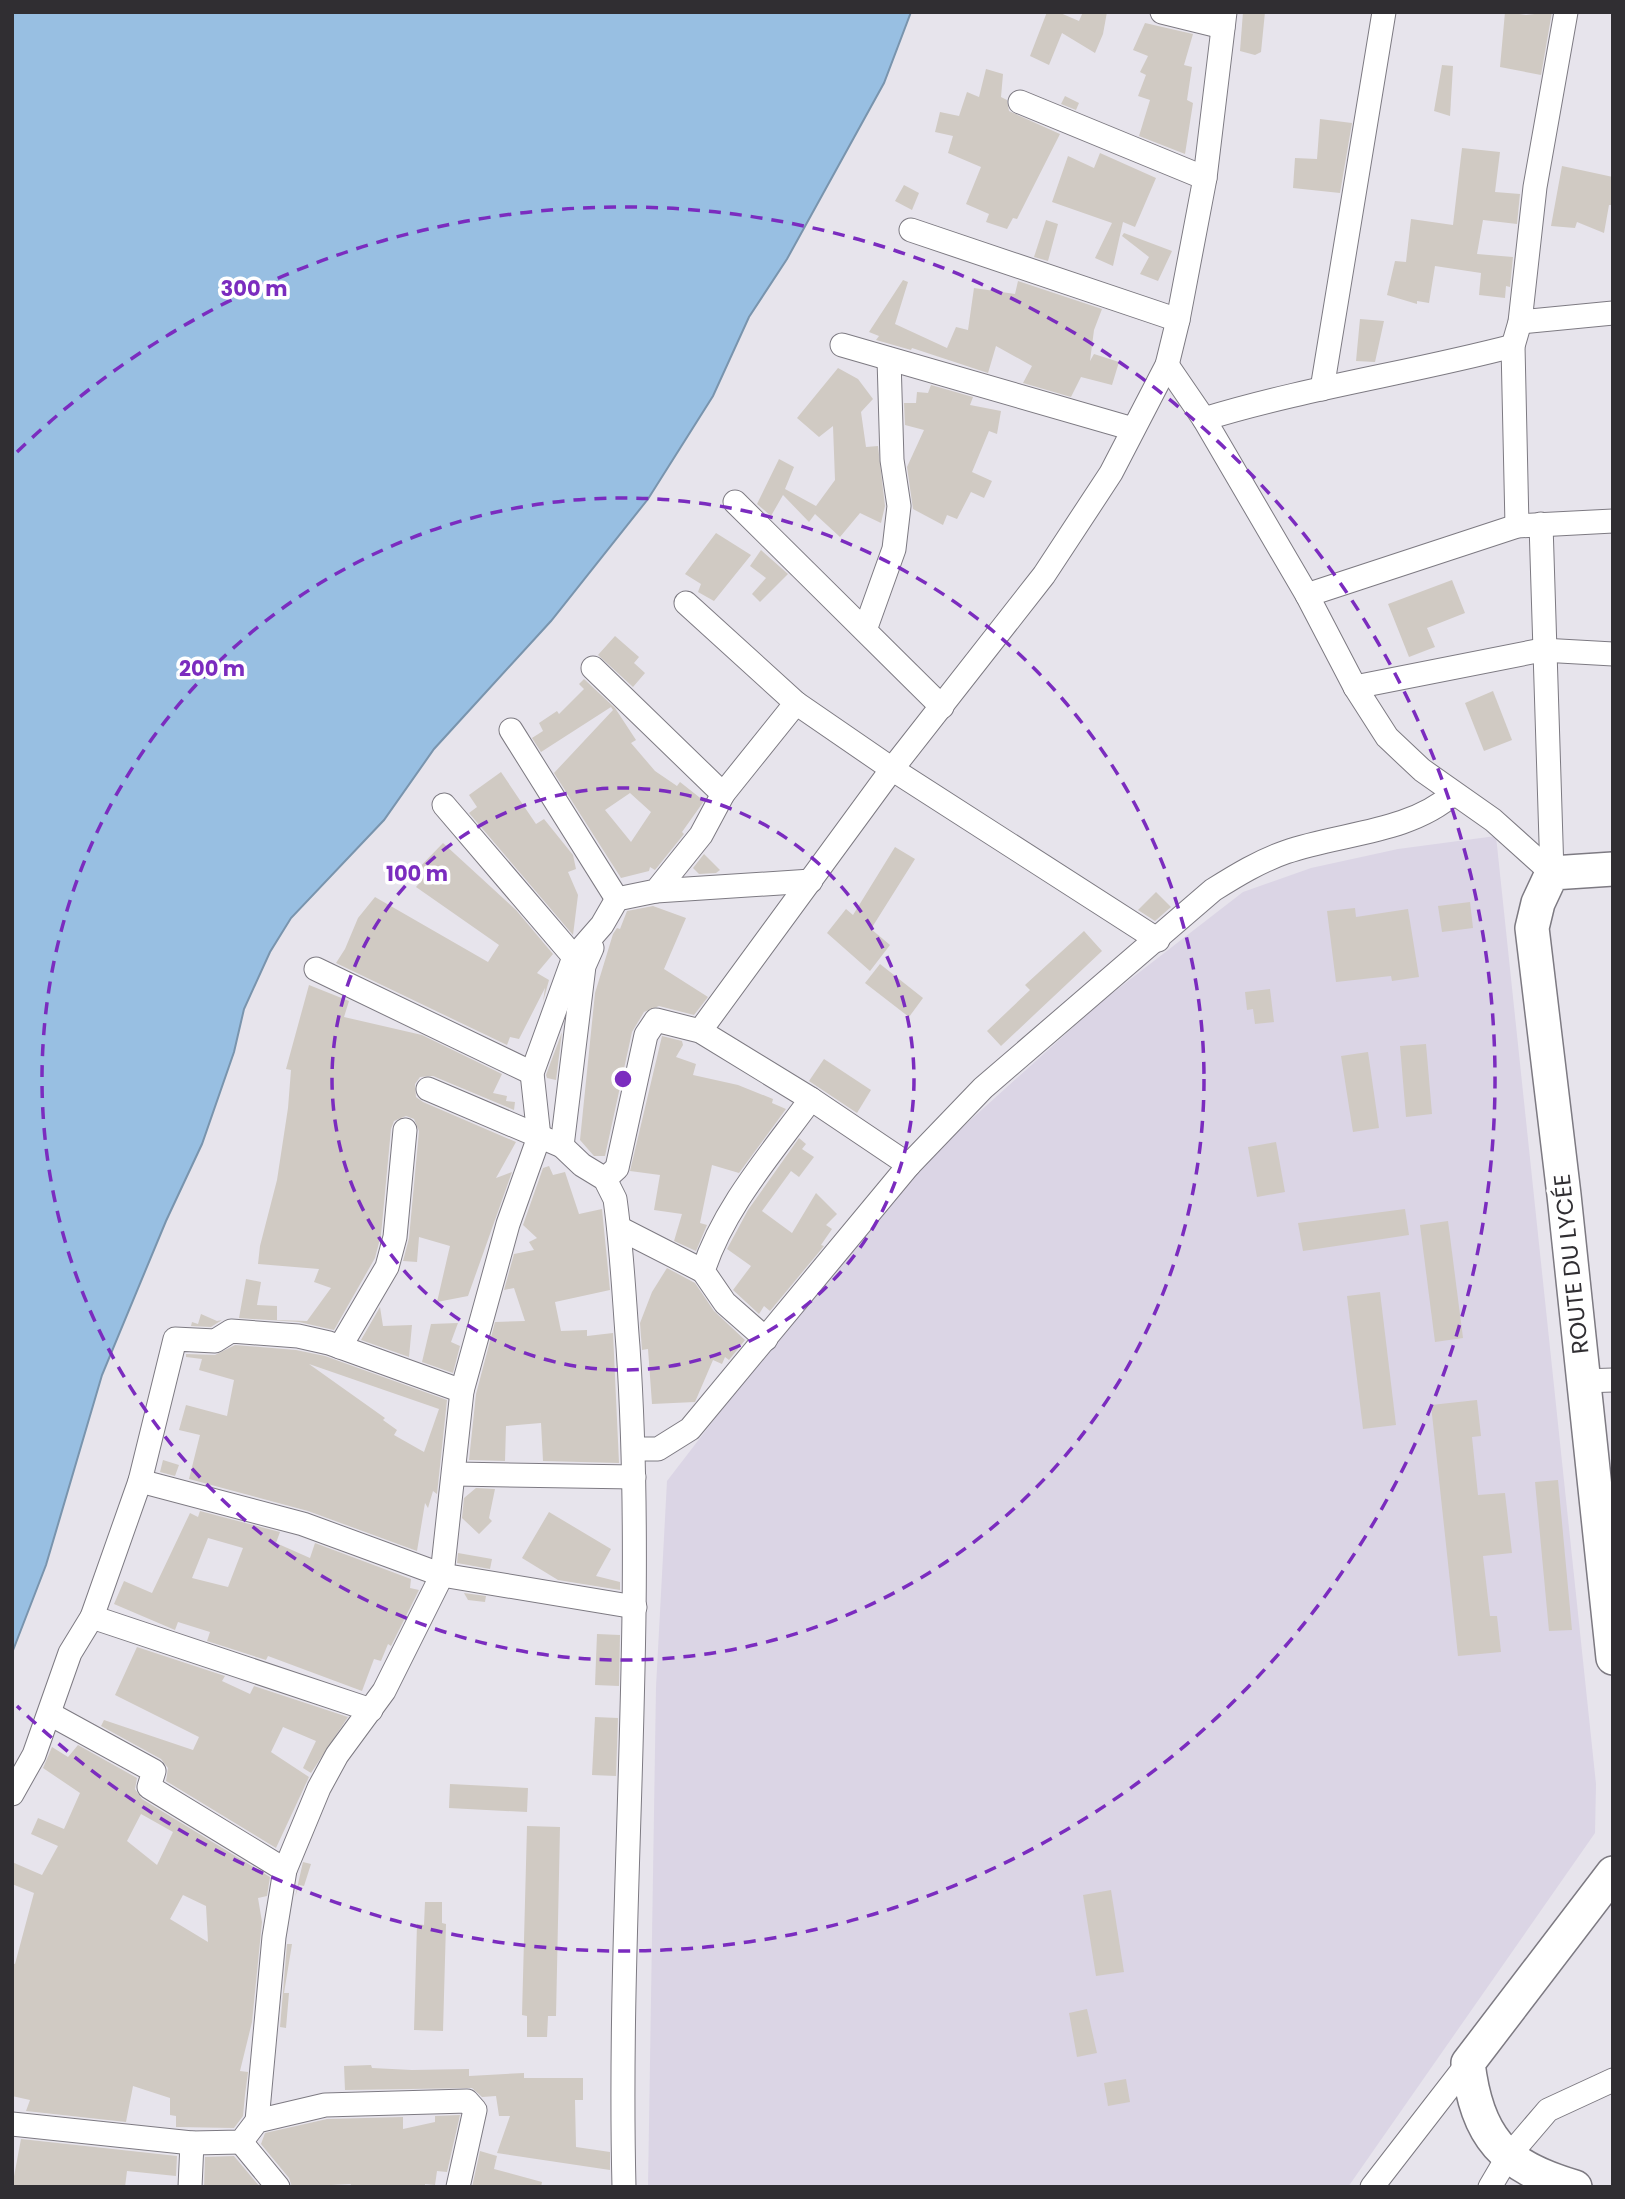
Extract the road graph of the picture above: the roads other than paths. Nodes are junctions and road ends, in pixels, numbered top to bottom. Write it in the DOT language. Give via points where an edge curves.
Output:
graph roads {
  1 [pos="1162,12"];
  2 [pos="1384,12"];
  3 [pos="1566,12"];
  4 [pos="1224,20"];
  5 [pos="1020,102"];
  6 [pos="1205,177"];
  7 [pos="911,230"];
  8 [pos="1613,313"];
  9 [pos="1178,320"];
  10 [pos="1520,322"];
  11 [pos="842,345"];
  12 [pos="1513,346"];
  13 [pos="889,359"];
  14 [pos="1167,365"];
  15 [pos="1322,389"];
  16 [pos="1204,419"];
  17 [pos="1133,429"];
  18 [pos="735,502"];
  19 [pos="1613,521"];
  20 [pos="1541,524"];
  21 [pos="1517,526"];
  22 [pos="1307,595"];
  23 [pos="686,603"];
  24 [pos="865,630"];
  25 [pos="1542,650"];
  26 [pos="1613,654"];
  27 [pos="593,668"];
  28 [pos="1355,687"];
  29 [pos="796,703"];
  30 [pos="942,707"];
  31 [pos="512,730"];
  32 [pos="892,769"];
  33 [pos="723,794"];
  34 [pos="1453,794"];
  35 [pos="444,805"];
  36 [pos="1613,869"];
  37 [pos="1552,873"];
  38 [pos="811,881"];
  39 [pos="656,891"];
  40 [pos="617,899"];
  41 [pos="602,925"];
  42 [pos="1158,940"];
  43 [pos="574,957"];
  44 [pos="316,969"];
  45 [pos="700,1031"];
  46 [pos="532,1073"];
  47 [pos="428,1090"];
  48 [pos="811,1099"];
  49 [pos="405,1130"];
  50 [pos="539,1137"];
  51 [pos="562,1146"];
  52 [pos="909,1165"];
  53 [pos="605,1179"];
  54 [pos="619,1228"];
  55 [pos="703,1271"];
  56 [pos="766,1339"];
  57 [pos="341,1347"];
  58 [pos="1598,1380"];
  59 [pos="462,1391"];
  60 [pos="635,1449"];
  61 [pos="455,1474"];
  62 [pos="634,1477"];
  63 [pos="140,1481"];
  64 [pos="442,1575"];
  65 [pos="635,1608"];
  66 [pos="92,1617"];
  67 [pos="1613,1658"];
  68 [pos="371,1710"];
  69 [pos="50,1714"];
  70 [pos="12,1794"];
  71 [pos="285,1870"];
  72 [pos="1613,1873"];
  73 [pos="1468,2063"];
  74 [pos="1613,2080"];
  75 [pos="257,2121"];
  76 [pos="12,2124"];
  77 [pos="241,2142"];
  78 [pos="192,2143"];
  79 [pos="1507,2158"];
  80 [pos="190,2187"];
  81 [pos="278,2187"];
  82 [pos="458,2187"];
  83 [pos="624,2187"];
  84 [pos="1372,2187"];
  85 [pos="1490,2187"];
  86 [pos="1575,2187"];
  1 -- 4 [label="street"];
  2 -- 15 [label="street"];
  3 -- 10 [label="street" via="1535,187"];
  4 -- 6 [label="street"];
  5 -- 6 [label="street"];
  6 -- 9 [label="street"];
  7 -- 9 [label="street"];
  8 -- 10 [label="street"];
  9 -- 14 [label="street"];
  10 -- 12 [label="street"];
  11 -- 13 [label="street"];
  12 -- 15 [label="street"];
  12 -- 21 [label="street"];
  13 -- 17 [label="street"];
  13 -- 24 [label="street" via="892,460 899,506 894,549"];
  14 -- 16 [label="street"];
  14 -- 17 [label="street"];
  15 -- 16 [label="street"];
  16 -- 22 [label="street"];
  17 -- 30 [label="street" via="1111,473 1044,575"];
  18 -- 24 [label="street"];
  19 -- 20 [label="street"];
  20 -- 21 [label="street"];
  20 -- 25 [label="street"];
  21 -- 22 [label="street"];
  22 -- 28 [label="street"];
  23 -- 29 [label="street"];
  24 -- 30 [label="street"];
  25 -- 26 [label="street"];
  25 -- 28 [label="street"];
  25 -- 37 [label="street"];
  27 -- 33 [label="street"];
  28 -- 34 [label="street" via="1387,737"];
  29 -- 32 [label="street"];
  29 -- 33 [label="street"];
  30 -- 32 [label="street"];
  31 -- 40 [label="street"];
  32 -- 38 [label="street"];
  32 -- 42 [label="street"];
  33 -- 39 [label="street" via="701,835"];
  34 -- 37 [label="street" via="1493,820"];
  34 -- 42 [label="street" via="1439,806 1409,819 1286,852 1246,869 1213,890"];
  35 -- 43 [label="street"];
  36 -- 37 [label="main road"];
  37 -- 58 [label="main road, ROUTE DU LYCÉE" via="1532,928"];
  38 -- 39 [label="street"];
  38 -- 45 [label="street"];
  39 -- 40 [label="street"];
  40 -- 41 [label="street"];
  41 -- 43 [label="street"];
  41 -- 51 [label="street" via="584,965"];
  42 -- 52 [label="street" via="983,1088"];
  43 -- 46 [label="street"];
  44 -- 46 [label="street"];
  45 -- 48 [label="street"];
  45 -- 53 [label="street" via="656,1020 646,1035 617,1168"];
  46 -- 50 [label="street"];
  47 -- 50 [label="street"];
  48 -- 52 [label="street"];
  48 -- 55 [label="street" via="714,1236"];
  49 -- 57 [label="street" via="395,1237 387,1267"];
  50 -- 51 [label="street"];
  50 -- 59 [label="street" via="508,1224"];
  51 -- 53 [label="street"];
  52 -- 56 [label="street"];
  53 -- 54 [label="street" via="615,1199"];
  54 -- 55 [label="street"];
  54 -- 60 [label="street"];
  55 -- 56 [label="street" via="725,1303"];
  56 -- 60 [label="street" via="690,1429 658,1449"];
  57 -- 59 [label="street"];
  57 -- 63 [label="street" via="298,1336 231,1331 215,1341 175,1339"];
  58 -- 67 [label="main road, ROUTE DU LYCÉE"];
  59 -- 61 [label="street"];
  60 -- 62 [label="street"];
  61 -- 62 [label="street"];
  61 -- 64 [label="street"];
  62 -- 65 [label="street"];
  63 -- 64 [label="street" via="303,1524"];
  63 -- 66 [label="street"];
  64 -- 65 [label="street"];
  64 -- 68 [label="street"];
  65 -- 83 [label="street" via="622,2102"];
  66 -- 68 [label="street"];
  66 -- 69 [label="street" via="70,1653"];
  68 -- 71 [label="street" via="319,1788"];
  69 -- 70 [label="street"];
  69 -- 71 [label="street" via="154,1771 149,1787"];
  71 -- 75 [label="street" via="274,1937"];
  72 -- 73 [label="main road"];
  73 -- 79 [label="main road" via="1472,2097 1481,2119"];
  73 -- 84 [label="street"];
  74 -- 79 [label="street" via="1548,2110"];
  75 -- 77 [label="street"];
  75 -- 82 [label="street" via="326,2105 467,2101 475,2110"];
  76 -- 78 [label="street"];
  77 -- 78 [label="street"];
  77 -- 81 [label="street"];
  78 -- 80 [label="street"];
  79 -- 85 [label="street"];
  79 -- 86 [label="main road" via="1547,2179"];
}
